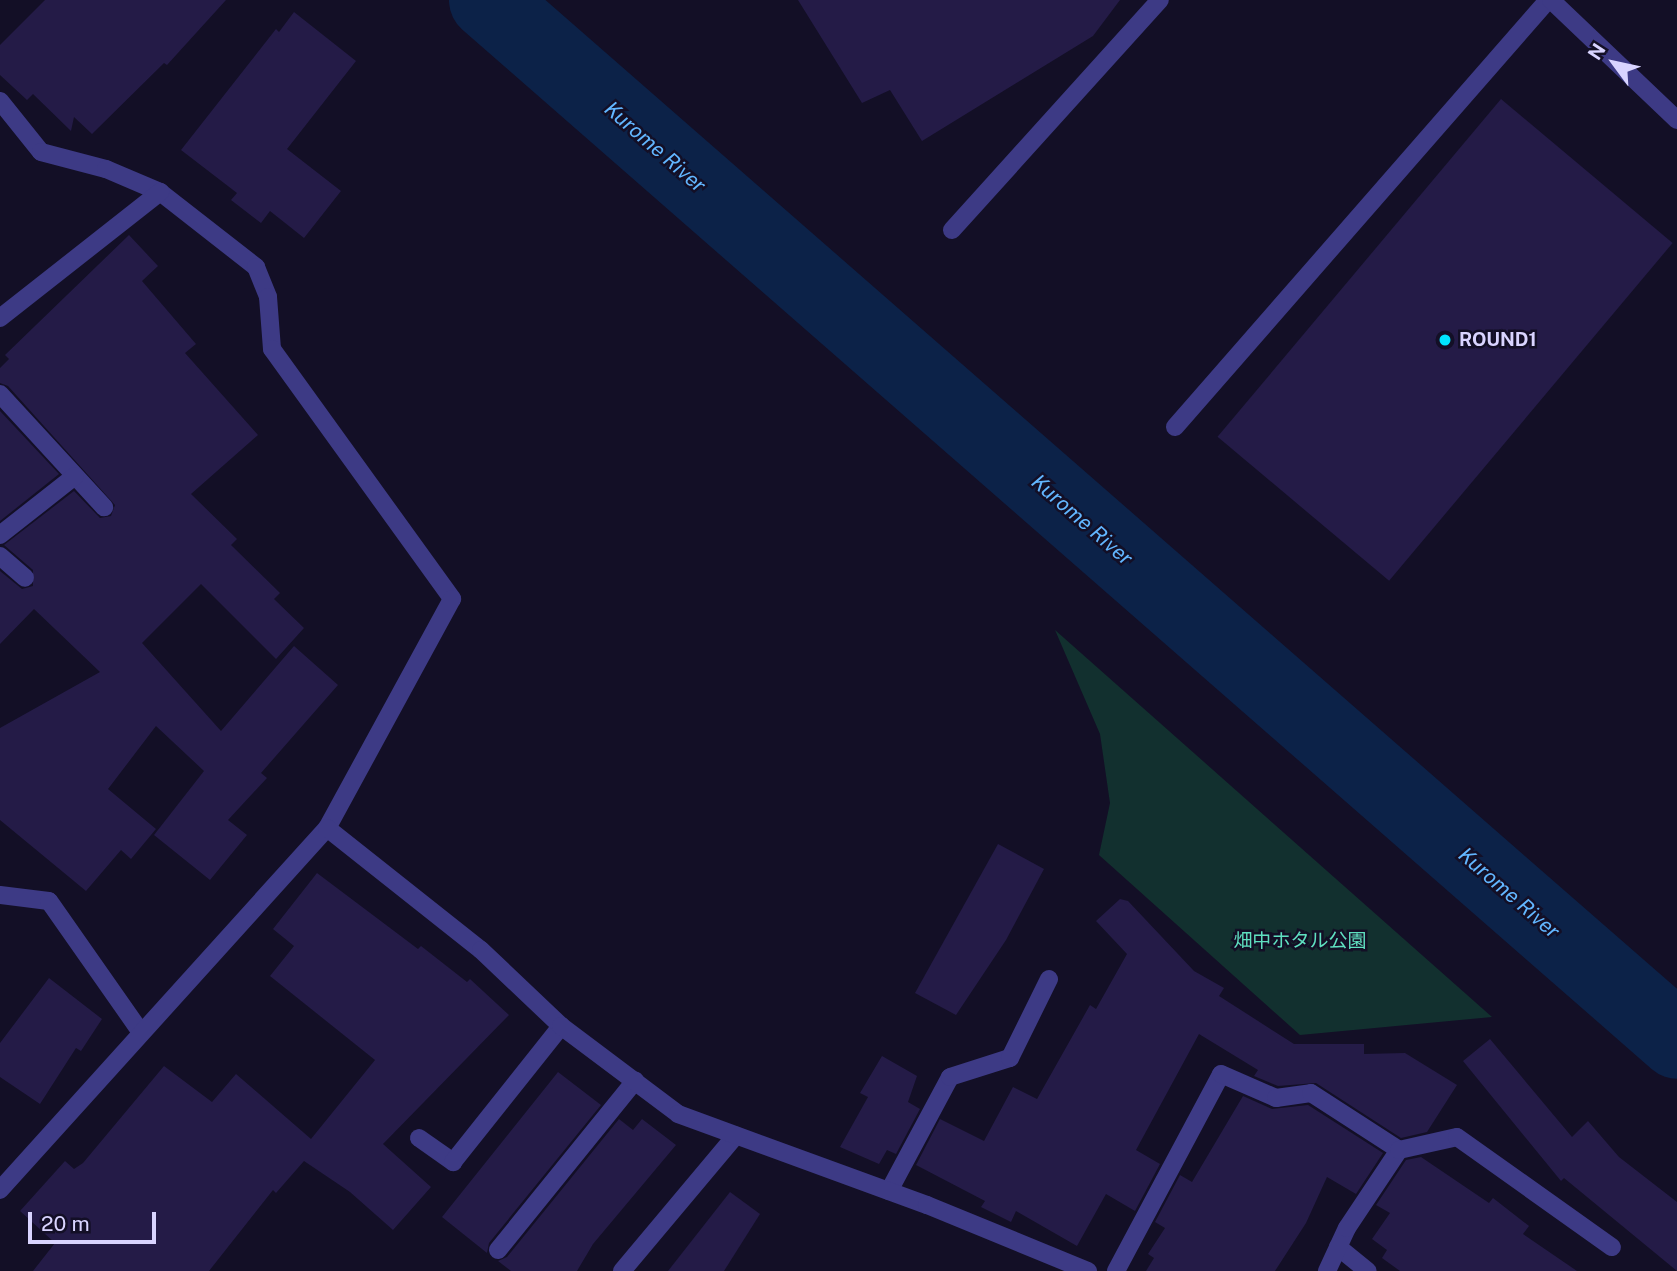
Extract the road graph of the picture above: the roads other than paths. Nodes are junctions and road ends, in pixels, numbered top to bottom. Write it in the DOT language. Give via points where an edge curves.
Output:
graph roads {
  1 [pos="1160,0"];
  2 [pos="1550,0"];
  3 [pos="0,102"];
  4 [pos="6,119"];
  5 [pos="1677,120"];
  6 [pos="160,192"];
  7 [pos="951,230"];
  8 [pos="0,318"];
  9 [pos="0,394"];
  10 [pos="1175,427"];
  11 [pos="75,476"];
  12 [pos="104,507"];
  13 [pos="0,535"];
  14 [pos="0,556"];
  15 [pos="25,578"];
  16 [pos="327,828"];
  17 [pos="0,895"];
  18 [pos="1049,979"];
  19 [pos="561,1026"];
  20 [pos="140,1031"];
  21 [pos="635,1081"];
  22 [pos="736,1135"];
  23 [pos="419,1138"];
  24 [pos="1399,1150"];
  25 [pos="0,1190"];
  26 [pos="889,1191"];
  27 [pos="1338,1247"];
  28 [pos="1612,1247"];
  29 [pos="498,1250"];
  30 [pos="622,1271"];
  31 [pos="1088,1271"];
  32 [pos="1116,1271"];
  33 [pos="1326,1271"];
  34 [pos="1368,1271"];
  1 -- 7 [label="street"];
  2 -- 5 [label="street"];
  2 -- 10 [label="street"];
  3 -- 4 [label="street"];
  4 -- 6 [label="street" via="41,152 106,169"];
  6 -- 8 [label="street"];
  6 -- 16 [label="street" via="256,267 268,297 272,349 452,599"];
  9 -- 11 [label="street"];
  11 -- 12 [label="street"];
  11 -- 13 [label="street"];
  14 -- 15 [label="street"];
  16 -- 19 [label="street" via="481,950"];
  16 -- 20 [label="street"];
  17 -- 20 [label="street" via="49,901"];
  18 -- 26 [label="street" via="1010,1058 950,1077"];
  19 -- 21 [label="street"];
  19 -- 23 [label="street" via="453,1162"];
  20 -- 25 [label="street"];
  21 -- 22 [label="street" via="678,1114"];
  21 -- 29 [label="street"];
  22 -- 26 [label="street"];
  22 -- 30 [label="street"];
  24 -- 27 [label="street"];
  24 -- 28 [label="street" via="1457,1137"];
  24 -- 32 [label="street" via="1311,1093 1276,1098 1221,1074"];
  26 -- 31 [label="street"];
  27 -- 33 [label="street"];
  27 -- 34 [label="street"];
}
